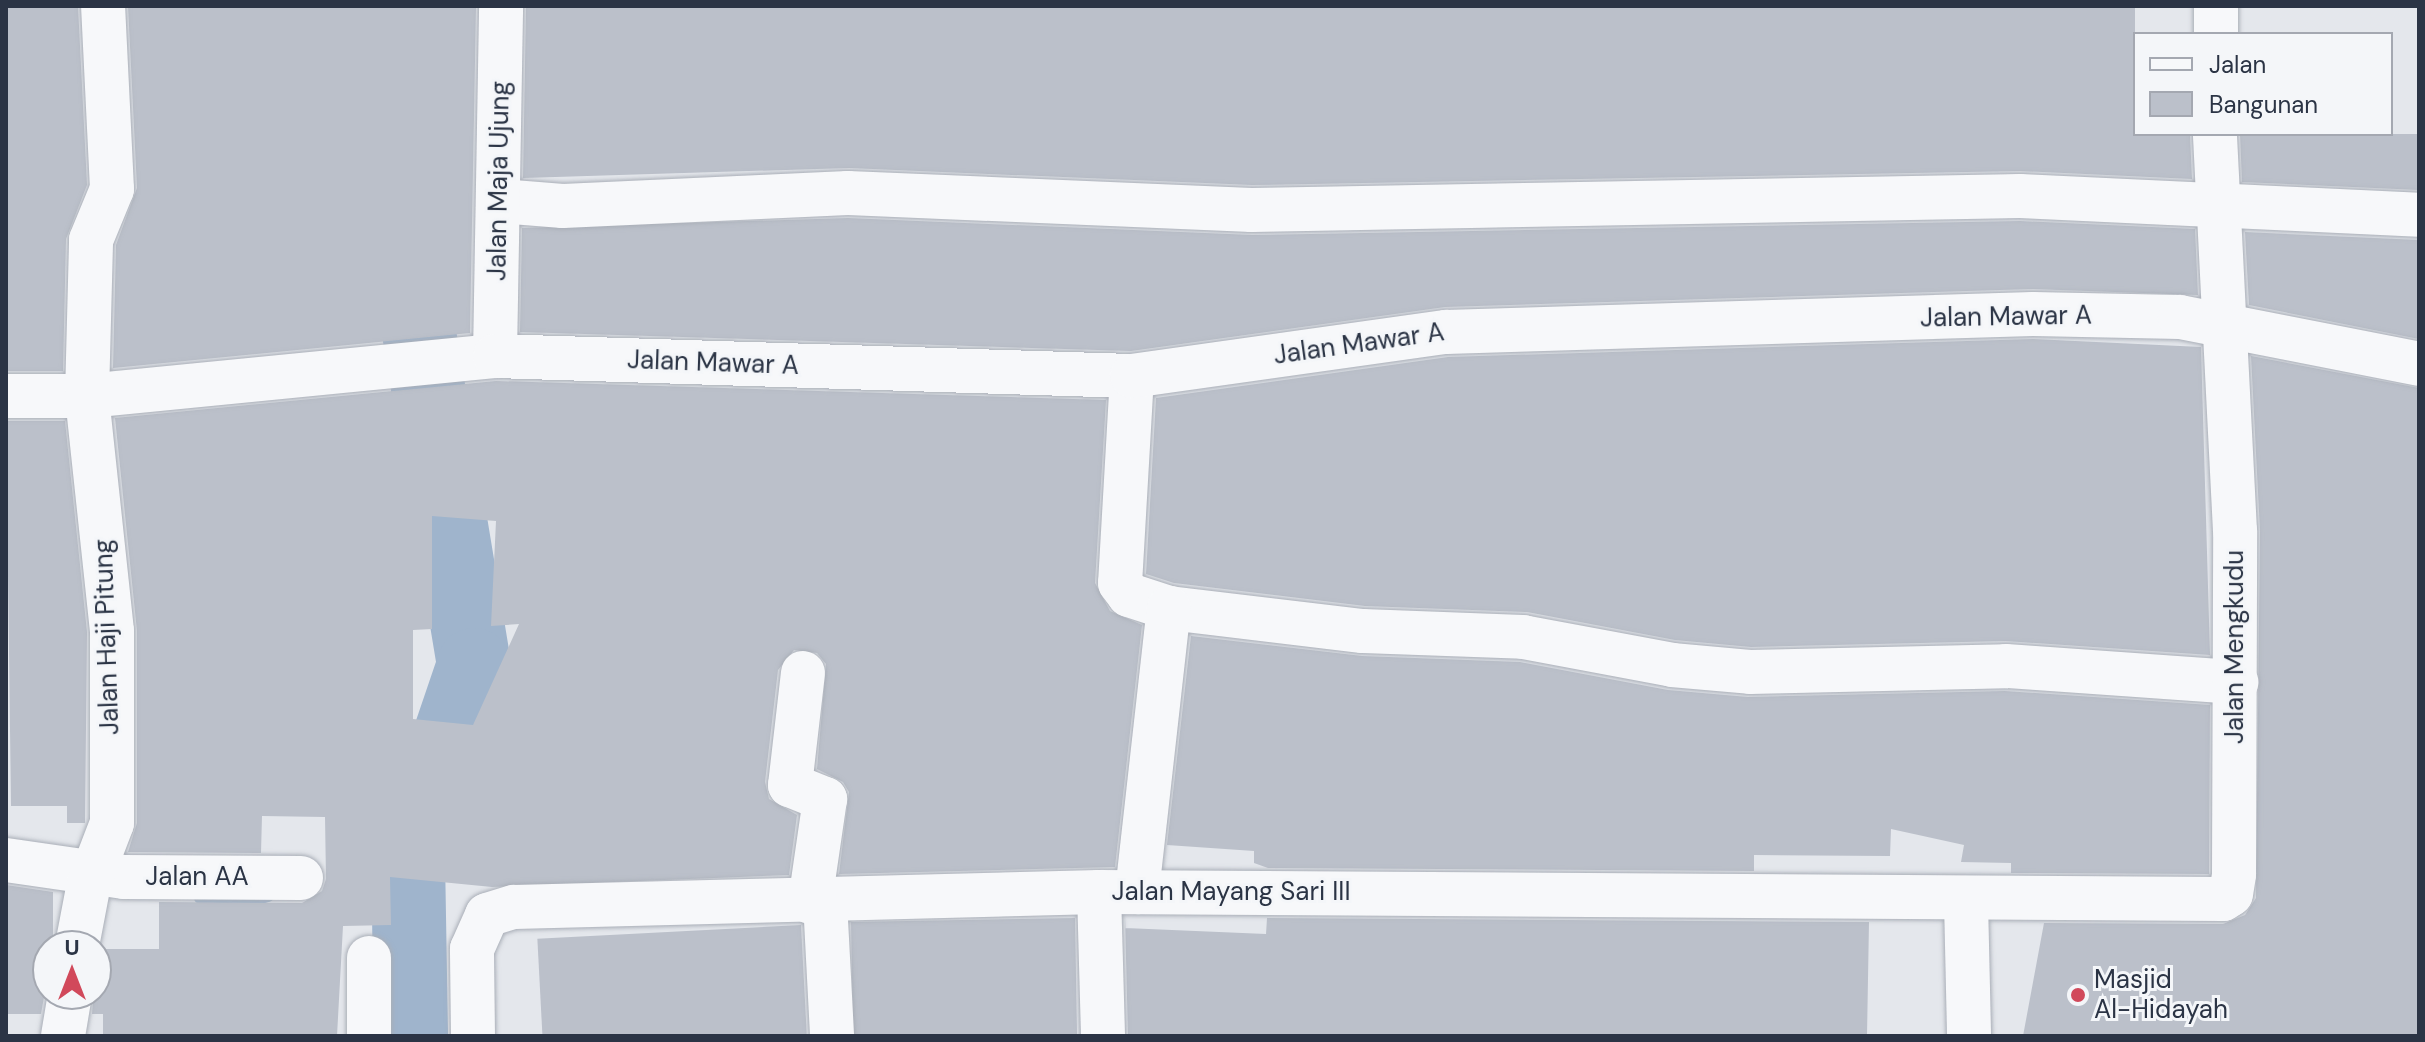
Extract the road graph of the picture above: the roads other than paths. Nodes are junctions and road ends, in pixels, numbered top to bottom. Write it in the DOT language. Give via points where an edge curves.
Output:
graph roads {
  1 [pos="103,6"];
  2 [pos="501,6"];
  3 [pos="2216,6"];
  4 [pos="2216,32"];
  5 [pos="2215,136"];
  6 [pos="500,201"];
  7 [pos="2215,208"];
  8 [pos="2419,215"];
  9 [pos="2222,328"];
  10 [pos="495,356"];
  11 [pos="2419,364"];
  12 [pos="1132,376"];
  13 [pos="6,396"];
  14 [pos="87,396"];
  15 [pos="1169,608"];
  16 [pos="803,673"];
  17 [pos="2236,682"];
  18 [pos="6,860"];
  19 [pos="301,878"];
  20 [pos="91,882"];
  21 [pos="1118,892"];
  22 [pos="818,901"];
  23 [pos="1966,901"];
  24 [pos="80,930"];
  25 [pos="369,958"];
  26 [pos="67,1010"];
  27 [pos="63,1036"];
  28 [pos="369,1036"];
  29 [pos="473,1036"];
  30 [pos="832,1036"];
  31 [pos="1103,1036"];
  32 [pos="1969,1036"];
  1 -- 14 [label="street, Jalan Haji Pitung" via="112,189 91,240"];
  2 -- 6 [label="street, Jalan Maja Ujung"];
  3 -- 4 [label="street"];
  5 -- 7 [label="street, Jalan Mengkudu"];
  6 -- 7 [label="street" via="563,206 848,193 1252,210 2020,196"];
  6 -- 10 [label="street, Jalan Maja Ujung"];
  7 -- 8 [label="street"];
  7 -- 9 [label="street, Jalan Mengkudu"];
  9 -- 11 [label="street, Jalan Mawar A"];
  9 -- 12 [label="street, Jalan Mawar A" via="2180,317 2033,314 1446,332"];
  9 -- 17 [label="street, Jalan Mengkudu"];
  10 -- 12 [label="street, Jalan Mawar A"];
  10 -- 14 [label="street, Jalan Mawar A"];
  12 -- 15 [label="street" via="1120,583 1129,595"];
  13 -- 14 [label="street, Jalan Mawar A"];
  14 -- 20 [label="street, Jalan Haji Pitung" via="112,631 112,823"];
  15 -- 17 [label="street" via="1363,631 1523,637 1672,665 1750,672 2006,666"];
  15 -- 21 [label="street"];
  16 -- 22 [label="street" via="790,785 825,799"];
  17 -- 23 [label="street, Jalan Mengkudu" via="2231,894 2206,901"];
  18 -- 20 [label="street, Jalan AA"];
  19 -- 20 [label="street, Jalan AA"];
  20 -- 24 [label="street, Jalan Haji Pitung"];
  21 -- 22 [label="street, Jalan Mayang Sari III"];
  21 -- 23 [label="street, Jalan Mayang Sari III"];
  21 -- 31 [label="street"];
  22 -- 29 [label="street, Jalan Mayang Sari III" via="514,907 487,915 472,949"];
  22 -- 30 [label="street"];
  23 -- 32 [label="street"];
  25 -- 28 [label="street"];
  26 -- 27 [label="street"];
}
